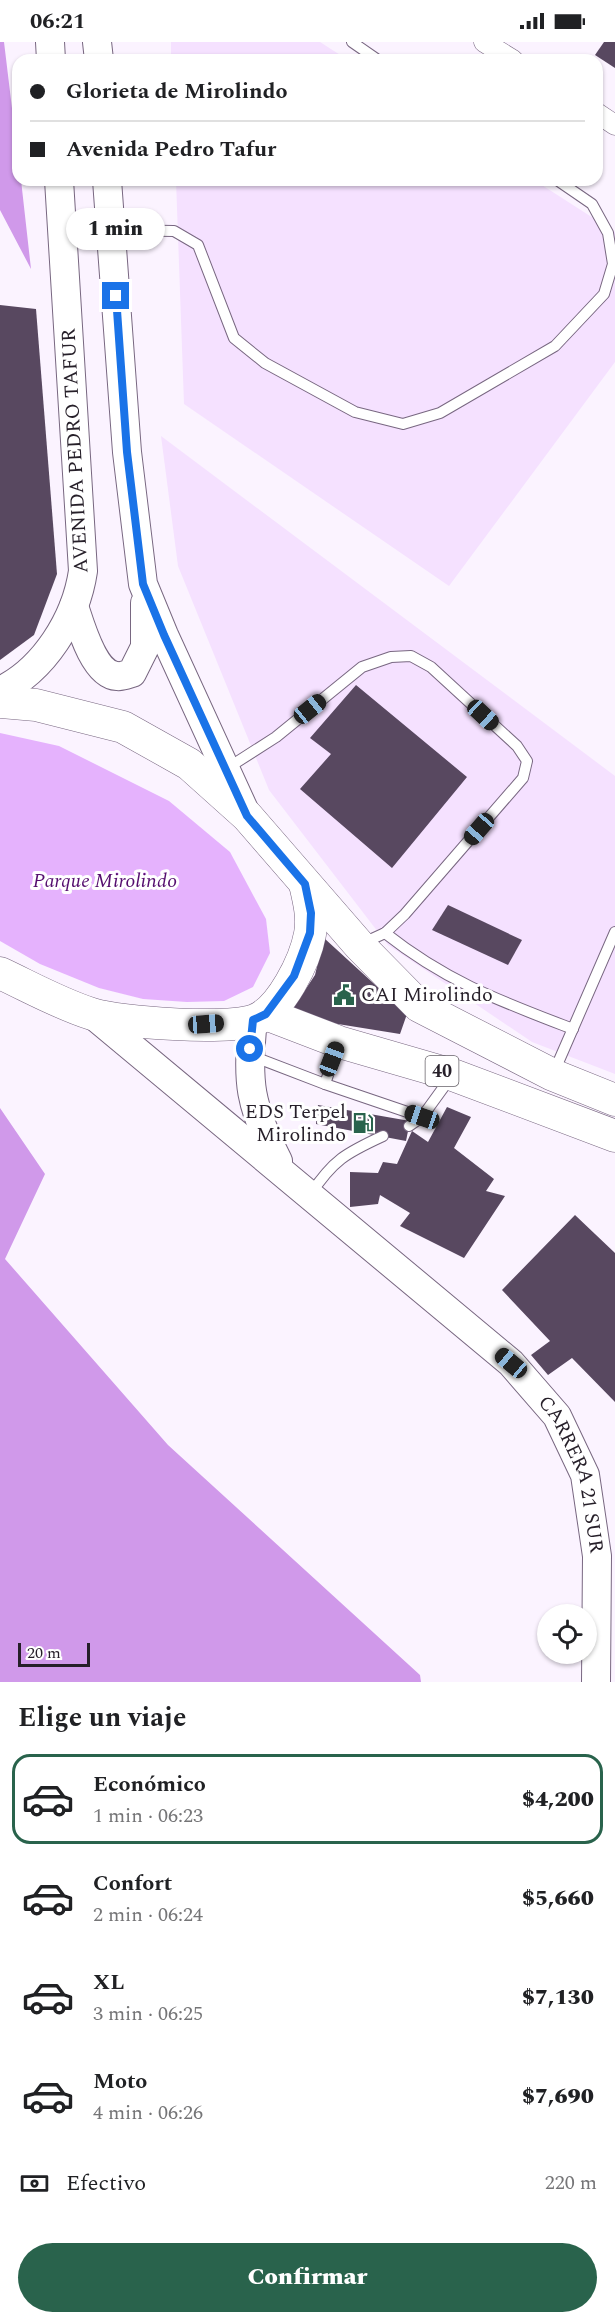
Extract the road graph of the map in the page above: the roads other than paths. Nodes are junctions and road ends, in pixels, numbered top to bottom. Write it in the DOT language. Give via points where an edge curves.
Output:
graph roads {
  1 [pos="352,42"];
  2 [pos="484,42"];
  3 [pos="369,54"];
  4 [pos="503,54"];
  5 [pos="59,186"];
  6 [pos="107,186"];
  7 [pos="565,186"];
  8 [pos="111,230"];
  9 [pos="143,584"];
  10 [pos="74,606"];
  11 [pos="0,691"];
  12 [pos="0,702"];
  13 [pos="225,769"];
  14 [pos="247,816"];
  15 [pos="305,884"];
  16 [pos="615,932"];
  17 [pos="372,939"];
  18 [pos="0,973"];
  19 [pos="92,1014"];
  20 [pos="259,1017"];
  21 [pos="573,1029"];
  22 [pos="339,1042"];
  23 [pos="250,1056"];
  24 [pos="453,1075"];
  25 [pos="553,1075"];
  26 [pos="325,1084"];
  27 [pos="615,1100"];
  28 [pos="422,1117"];
  29 [pos="409,1126"];
  30 [pos="383,1136"];
  31 [pos="615,1136"];
  32 [pos="283,1171"];
  33 [pos="310,1195"];
  34 [pos="596,1682"];
  1 -- 3 [label="lane"];
  2 -- 4 [label="street"];
  5 -- 10 [label="main road, AVENIDA PEDRO TAFUR" via="83,571"];
  6 -- 8 [label="main road"];
  7 -- 8 [label="lane" via="592,204 608,233 613,264 604,294 555,346 440,413 403,424 355,412 265,363 234,338 198,245 174,231"];
  8 -- 9 [label="main road" via="127,452"];
  9 -- 10 [label="main road" via="145,647 132,673 106,673 87,643"];
  9 -- 13 [label="main road"];
  10 -- 11 [label="main road, AVENIDA PEDRO TAFUR" via="45,658"];
  12 -- 14 [label="main road, 40" via="36,705 123,727 189,764"];
  13 -- 14 [label="main road"];
  13 -- 17 [label="lane" via="276,737 362,668 391,657 411,656 431,668 517,747 527,761 523,778 412,905"];
  14 -- 15 [label="main road, 40"];
  15 -- 17 [label="main road, 40"];
  15 -- 20 [label="main road, 40" via="311,913 304,955 294,976"];
  16 -- 21 [label="lane"];
  17 -- 21 [label="lane" via="477,992"];
  17 -- 25 [label="main road, 40" via="419,1006"];
  18 -- 19 [label="main road, 40"];
  19 -- 20 [label="main road, 40" via="138,1022 206,1024"];
  19 -- 32 [label="main road, CARRERA 21 SUR"];
  20 -- 22 [label="main road, 40"];
  20 -- 23 [label="main road, CARRERA 21 SUR"];
  21 -- 25 [label="lane"];
  22 -- 24 [label="main road, 40"];
  22 -- 26 [label="lane"];
  23 -- 26 [label="lane"];
  23 -- 32 [label="main road, CARRERA 21 SUR" via="253,1108"];
  24 -- 28 [label="lane"];
  24 -- 31 [label="main road, 40"];
  25 -- 27 [label="main road, 40"];
  26 -- 28 [label="lane"];
  28 -- 29 [label="lane"];
  30 -- 33 [label="lane" via="345,1153"];
  32 -- 33 [label="main road, CARRERA 21 SUR"];
  33 -- 34 [label="main road, CARRERA 21 SUR" via="511,1363 557,1416 585,1475 596,1544"];
}
